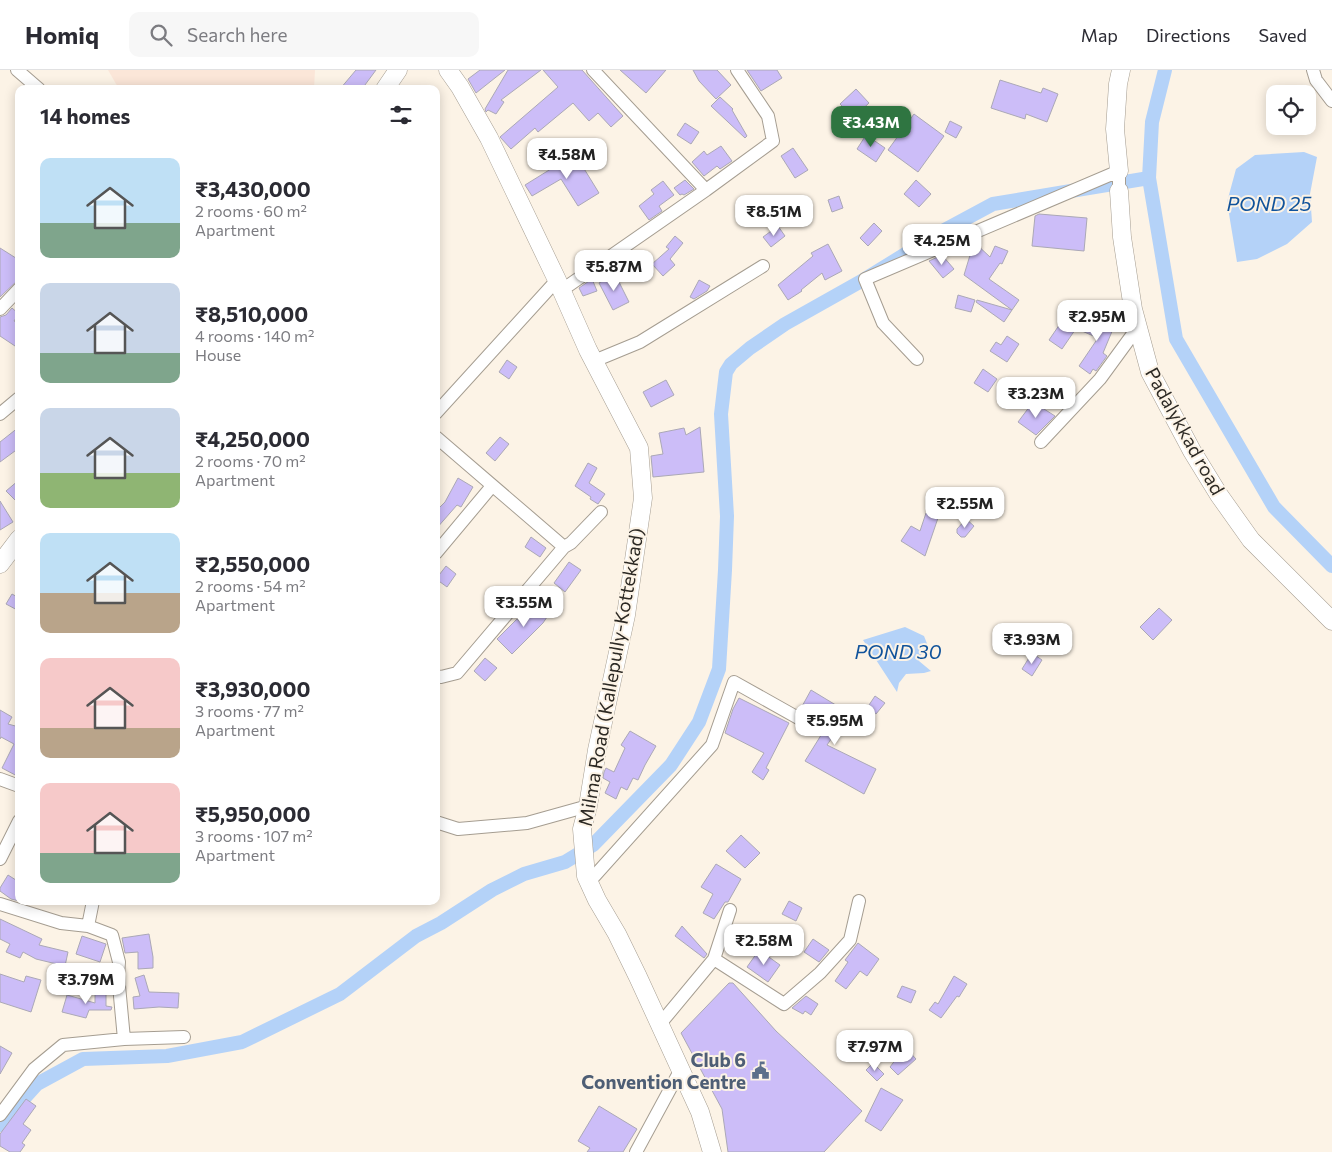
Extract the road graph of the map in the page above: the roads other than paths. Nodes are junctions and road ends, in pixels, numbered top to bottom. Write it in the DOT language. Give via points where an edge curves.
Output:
graph roads {
  1 [pos="17,70"];
  2 [pos="398,70"];
  3 [pos="448,70"];
  4 [pos="593,70"];
  5 [pos="737,70"];
  6 [pos="1121,70"];
  7 [pos="1313,70"];
  8 [pos="34,85"];
  9 [pos="388,85"];
  10 [pos="1332,101"];
  11 [pos="1119,170"];
  12 [pos="706,190"];
  13 [pos="1119,192"];
  14 [pos="763,266"];
  15 [pos="560,285"];
  16 [pos="15,293"];
  17 [pos="0,309"];
  18 [pos="1138,327"];
  19 [pos="917,359"];
  20 [pos="594,361"];
  21 [pos="15,401"];
  22 [pos="440,409"];
  23 [pos="0,414"];
  24 [pos="440,440"];
  25 [pos="1041,442"];
  26 [pos="492,486"];
  27 [pos="601,512"];
  28 [pos="15,544"];
  29 [pos="564,547"];
  30 [pos="440,548"];
  31 [pos="0,564"];
  32 [pos="1332,621"];
  33 [pos="440,677"];
  34 [pos="816,728"];
  35 [pos="0,779"];
  36 [pos="15,785"];
  37 [pos="588,806"];
  38 [pos="440,823"];
  39 [pos="15,829"];
  40 [pos="0,859"];
  41 [pos="588,878"];
  42 [pos="859,901"];
  43 [pos="0,904"];
  44 [pos="92,905"];
  45 [pos="730,910"];
  46 [pos="88,926"];
  47 [pos="714,959"];
  48 [pos="660,1024"];
  49 [pos="184,1037"];
  50 [pos="124,1039"];
  51 [pos="681,1069"];
  52 [pos="0,1115"];
  53 [pos="636,1152"];
  54 [pos="712,1152"];
  1 -- 8 [label="street"];
  2 -- 9 [label="main road"];
  3 -- 15 [label="main road, Milma Road (Kallepully-Kottekkad)" via="489,138"];
  4 -- 12 [label="street"];
  5 -- 12 [label="street" via="768,116 774,141"];
  6 -- 11 [label="main road" via="1115,129"];
  7 -- 10 [label="street" via="1316,80"];
  11 -- 13 [label="street, Padalykkad road"];
  11 -- 19 [label="street" via="865,279 882,322"];
  12 -- 15 [label="street"];
  13 -- 18 [label="main road, Padalykkad road" via="1122,237"];
  14 -- 20 [label="street" via="640,342"];
  15 -- 20 [label="main road, Milma Road (Kallepully-Kottekkad)"];
  15 -- 22 [label="street"];
  16 -- 17 [label="street"];
  18 -- 25 [label="street" via="1100,379"];
  18 -- 32 [label="main road, Padalykkad road" via="1150,372 1219,495 1251,540"];
  20 -- 37 [label="main road, Milma Road (Kallepully-Kottekkad)" via="639,448 643,498 626,616"];
  21 -- 23 [label="street"];
  24 -- 26 [label="street"];
  26 -- 29 [label="street"];
  26 -- 30 [label="street"];
  27 -- 29 [label="street"];
  28 -- 31 [label="main road"];
  29 -- 33 [label="street" via="457,673"];
  34 -- 41 [label="street" via="734,682 712,745"];
  35 -- 36 [label="street"];
  37 -- 38 [label="street" via="527,824 458,829"];
  37 -- 41 [label="main road, Milma Road (Kallepully-Kottekkad)" via="582,829"];
  39 -- 40 [label="street"];
  41 -- 48 [label="main road, Milma Road (Kallepully-Kottekkad)"];
  42 -- 47 [label="street" via="850,940 820,973 784,1004"];
  43 -- 46 [label="street" via="61,923"];
  44 -- 46 [label="street"];
  45 -- 47 [label="street"];
  46 -- 50 [label="street" via="112,936 119,962"];
  47 -- 48 [label="street"];
  48 -- 51 [label="main road, Milma Road (Kallepully-Kottekkad)"];
  49 -- 50 [label="street"];
  50 -- 52 [label="street" via="63,1044 34,1070"];
  51 -- 53 [label="street"];
  51 -- 54 [label="main road, Milma Road (Kallepully-Kottekkad)" via="700,1112"];
}
